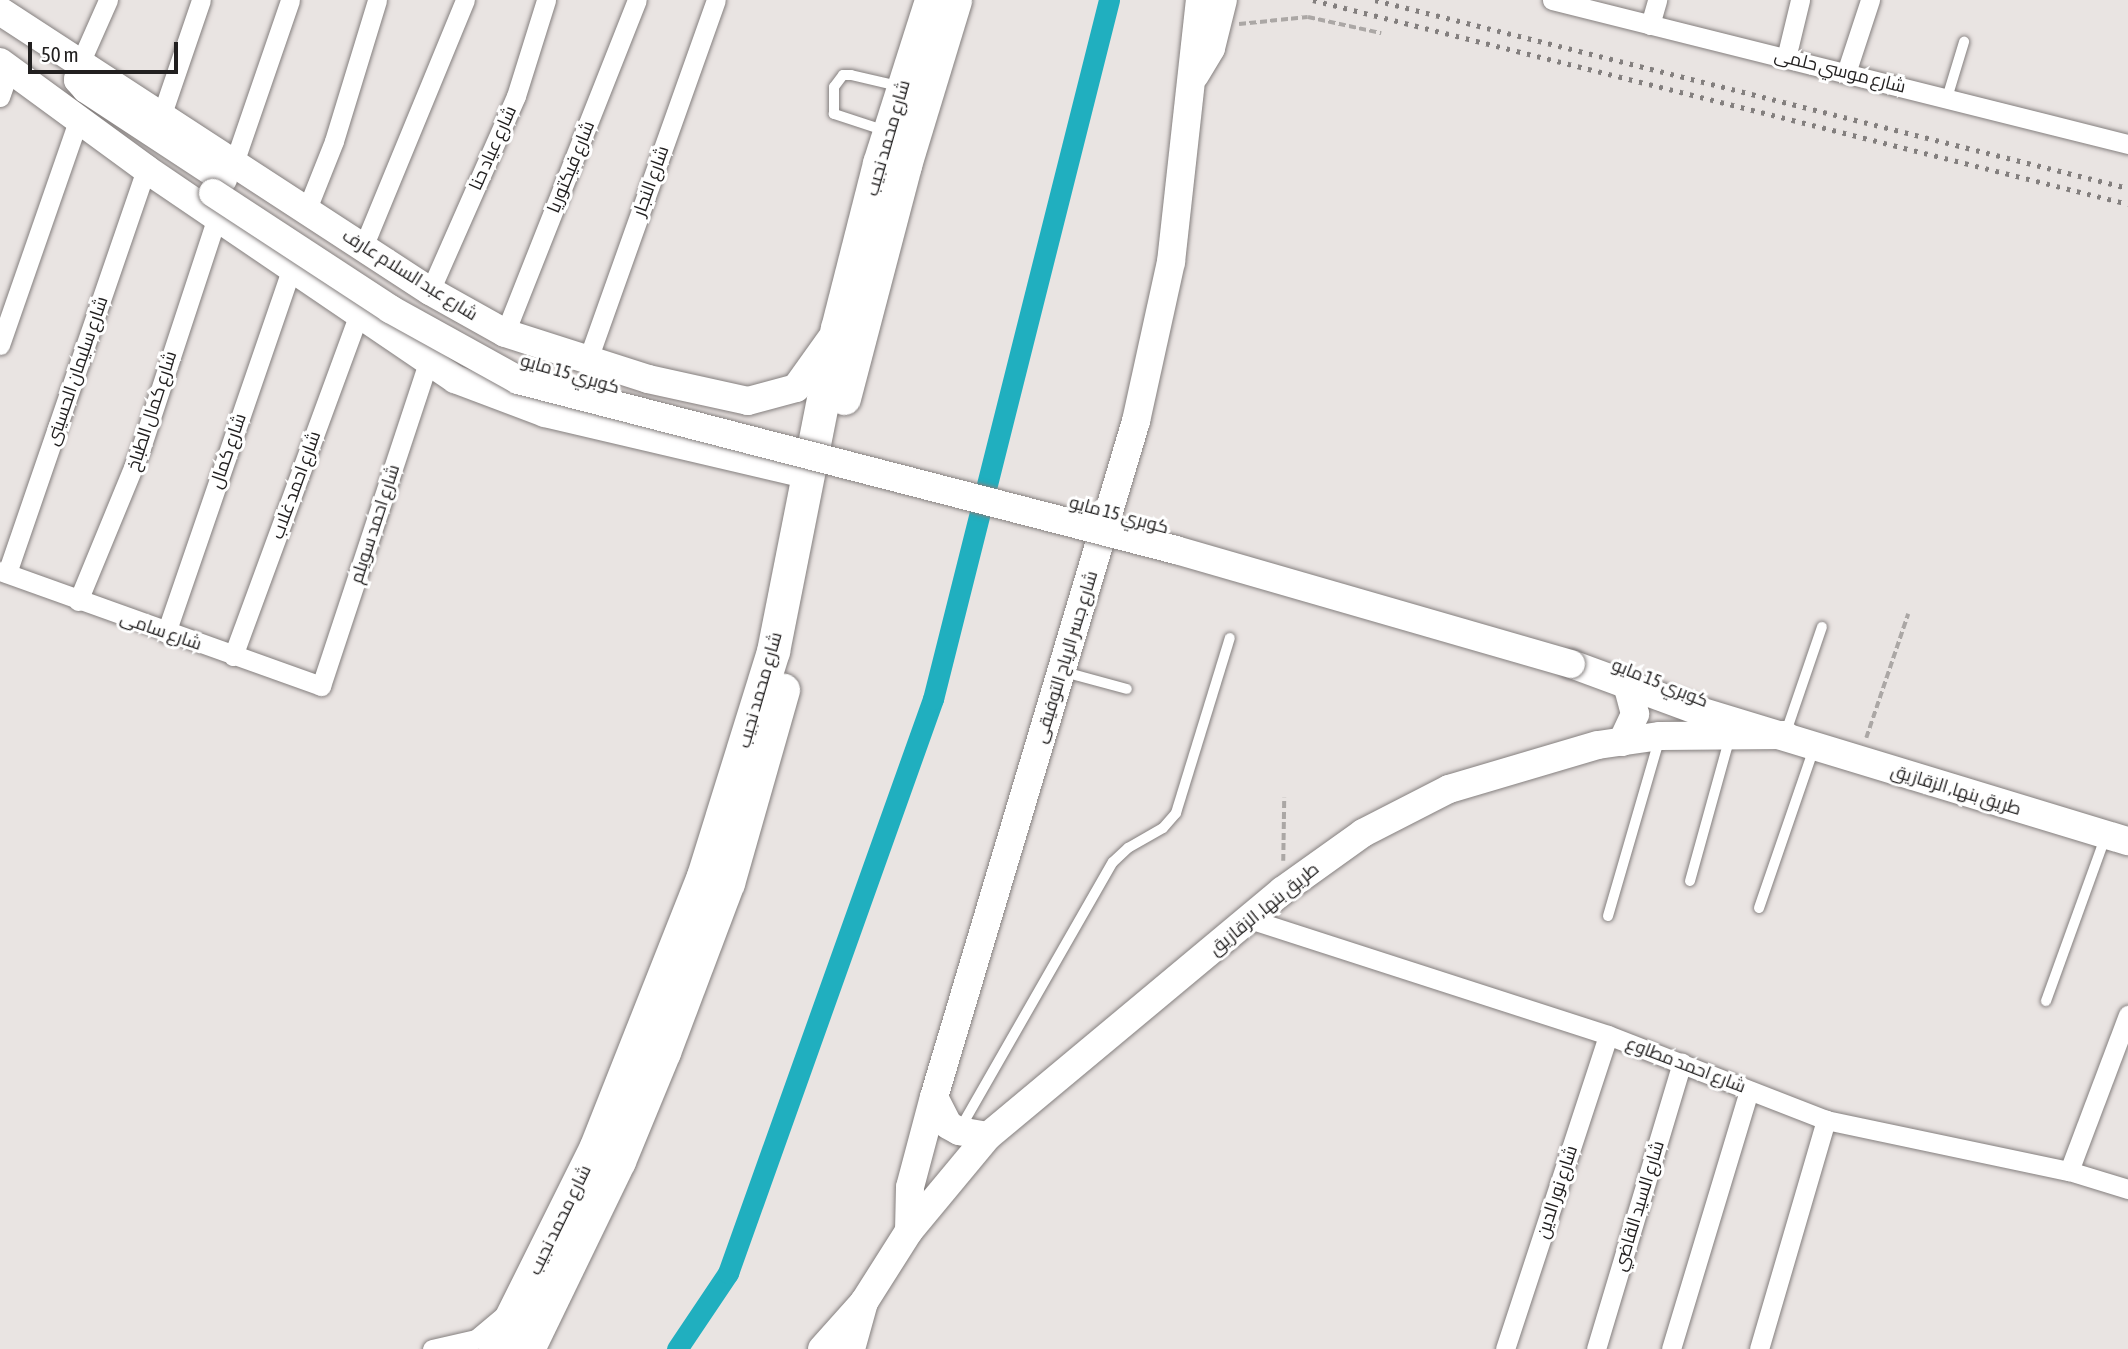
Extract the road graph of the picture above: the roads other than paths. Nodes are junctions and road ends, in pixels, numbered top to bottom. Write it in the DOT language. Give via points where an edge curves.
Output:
graph roads {
  1 [pos="108,0"];
  2 [pos="201,0"];
  3 [pos="290,0"];
  4 [pos="377,0"];
  5 [pos="465,0"];
  6 [pos="547,0"];
  7 [pos="636,0"];
  8 [pos="716,0"];
  9 [pos="931,0"];
  10 [pos="955,0"];
  11 [pos="1552,0"];
  12 [pos="1657,0"];
  13 [pos="1800,0"];
  14 [pos="1870,0"];
  15 [pos="1214,6"];
  16 [pos="4,8"];
  17 [pos="1650,25"];
  18 [pos="1964,42"];
  19 [pos="1786,58"];
  20 [pos="81,61"];
  21 [pos="5,65"];
  22 [pos="1846,72"];
  23 [pos="902,87"];
  24 [pos="0,97"];
  25 [pos="1947,98"];
  26 [pos="162,114"];
  27 [pos="78,121"];
  28 [pos="901,135"];
  29 [pos="2128,144"];
  30 [pos="146,169"];
  31 [pos="222,188"];
  32 [pos="307,209"];
  33 [pos="364,245"];
  34 [pos="291,269"];
  35 [pos="430,291"];
  36 [pos="359,314"];
  37 [pos="837,328"];
  38 [pos="505,333"];
  39 [pos="0,345"];
  40 [pos="428,362"];
  41 [pos="587,362"];
  42 [pos="806,474"];
  43 [pos="4,572"];
  44 [pos="78,601"];
  45 [pos="1822,627"];
  46 [pos="166,633"];
  47 [pos="1230,638"];
  48 [pos="233,656"];
  49 [pos="1572,657"];
  50 [pos="1061,671"];
  51 [pos="323,685"];
  52 [pos="1627,685"];
  53 [pos="1127,689"];
  54 [pos="1730,726"];
  55 [pos="1785,735"];
  56 [pos="1660,736"];
  57 [pos="1622,742"];
  58 [pos="1815,744"];
  59 [pos="2117,838"];
  60 [pos="716,879"];
  61 [pos="1690,881"];
  62 [pos="1759,908"];
  63 [pos="1608,916"];
  64 [pos="1249,919"];
  65 [pos="699,924"];
  66 [pos="2046,1001"];
  67 [pos="2128,1015"];
  68 [pos="1608,1035"];
  69 [pos="1682,1063"];
  70 [pos="1749,1090"];
  71 [pos="934,1097"];
  72 [pos="1826,1119"];
  73 [pos="959,1132"];
  74 [pos="988,1136"];
  75 [pos="2069,1171"];
  76 [pos="2128,1189"];
  77 [pos="909,1231"];
  78 [pos="519,1301"];
  79 [pos="864,1302"];
  80 [pos="432,1349"];
  81 [pos="495,1349"];
  82 [pos="528,1349"];
  83 [pos="821,1349"];
  84 [pos="851,1349"];
  85 [pos="1505,1349"];
  86 [pos="1596,1349"];
  87 [pos="1671,1349"];
  88 [pos="1759,1349"];
  1 -- 20 [label="street"];
  2 -- 26 [label="street"];
  3 -- 31 [label="street, شارع كمال الطباخ"];
  4 -- 32 [label="street" via="334,141"];
  5 -- 33 [label="street"];
  6 -- 35 [label="street, شارع عياد حنا" via="516,96"];
  7 -- 38 [label="street, شارع فيكتوريا"];
  8 -- 41 [label="street, شارع النجار"];
  9 -- 23 [label="highway, شارع محمد نجيب"];
  10 -- 28 [label="highway, شارع محمد نجيب"];
  11 -- 17 [label="street, شارع موسي حلمى"];
  12 -- 17 [label="street"];
  13 -- 19 [label="street"];
  14 -- 22 [label="street"];
  15 -- 50 [label="main road, شارع جسر الرياح التوفيقى" via="1193,40 1195,75 1162,309 1136,421"];
  16 -- 20 [label="main road, شارع عبد السلام عارف"];
  17 -- 19 [label="street, شارع موسي حلمى"];
  18 -- 25 [label="lane"];
  19 -- 22 [label="street, شارع موسي حلمى"];
  20 -- 26 [label="main road, شارع عبد السلام عارف"];
  20 -- 31 [label="main road, كوبري 15 مايو" via="78,80 86,89"];
  21 -- 24 [label="street"];
  21 -- 27 [label="main road"];
  22 -- 25 [label="street, شارع موسي حلمى"];
  23 -- 28 [label="highway, شارع محمد نجيب"];
  23 -- 28 [label="lane" via="852,75 844,75 834,87 834,114"];
  25 -- 29 [label="street, شارع موسي حلمى"];
  26 -- 31 [label="main road, شارع عبد السلام عارف"];
  27 -- 30 [label="main road"];
  27 -- 39 [label="street"];
  28 -- 37 [label="highway, شارع محمد نجيب"];
  28 -- 60 [label="highway, شارع محمد نجيب" via="774,732"];
  30 -- 31 [label="main road, كوبري 15 مايو" via="154,163 168,165"];
  30 -- 43 [label="street, شارع سليمان الحسينى"];
  31 -- 32 [label="main road, شارع عبد السلام عارف"];
  31 -- 34 [label="main road, شارع عبد السلام عارف"];
  31 -- 44 [label="street, شارع كمال الطباخ" via="141,448"];
  31 -- 49 [label="main road, كوبري 15 مايو" via="447,324 516,359 1214,541"];
  32 -- 33 [label="main road, شارع عبد السلام عارف"];
  33 -- 35 [label="main road, شارع عبد السلام عارف"];
  34 -- 36 [label="main road, شارع عبد السلام عارف"];
  34 -- 46 [label="street, شارع كمال"];
  35 -- 38 [label="main road, شارع عبد السلام عارف"];
  36 -- 40 [label="main road, شارع عبد السلام عارف"];
  36 -- 48 [label="street, شارع احمد غلاب"];
  37 -- 41 [label="main road, شارع عبد السلام عارف" via="806,379 772,398 748,401"];
  37 -- 42 [label="highway, شارع محمد نجيب"];
  38 -- 41 [label="main road, شارع عبد السلام عارف"];
  40 -- 42 [label="main road, شارع عبد السلام عارف" via="482,392 545,413"];
  40 -- 51 [label="street, شارع احمد سويلم"];
  42 -- 60 [label="highway, شارع محمد نجيب" via="773,651"];
  43 -- 44 [label="street, شارع سامى"];
  44 -- 46 [label="street, شارع سامى"];
  45 -- 55 [label="lane"];
  46 -- 48 [label="street, شارع سامى"];
  47 -- 73 [label="lane" via="1176,813 1163,828 1113,862"];
  48 -- 51 [label="street, شارع سامى"];
  49 -- 52 [label="main road, كوبري 15 مايو"];
  49 -- 54 [label="main road, كوبري 15 مايو" via="1684,691"];
  50 -- 53 [label="lane"];
  50 -- 71 [label="main road, شارع جسر الرياح التوفيقى"];
  52 -- 54 [label="main road, كوبري 15 مايو"];
  52 -- 57 [label="main road" via="1635,714"];
  54 -- 55 [label="main road, طريق بنها, الزقازيق"];
  54 -- 56 [label="main road, طريق بنها, الزقازيق"];
  54 -- 61 [label="lane"];
  55 -- 58 [label="main road, طريق بنها, الزقازيق"];
  56 -- 57 [label="main road, طريق بنها, الزقازيق"];
  56 -- 63 [label="lane"];
  57 -- 64 [label="main road, طريق بنها, الزقازيق" via="1537,760 1421,801 1363,833"];
  58 -- 59 [label="main road, طريق بنها, الزقازيق"];
  58 -- 62 [label="lane"];
  59 -- 66 [label="lane"];
  60 -- 65 [label="highway, شارع محمد نجيب"];
  64 -- 68 [label="street, شارع احمد مطاوع"];
  64 -- 74 [label="main road, طريق بنها, الزقازيق"];
  65 -- 78 [label="highway, شارع محمد نجيب"];
  65 -- 82 [label="highway, شارع محمد نجيب" via="620,1161"];
  67 -- 75 [label="street"];
  68 -- 69 [label="street, شارع احمد مطاوع"];
  68 -- 85 [label="street, شارع نور الدين"];
  69 -- 70 [label="street, شارع احمد مطاوع"];
  69 -- 86 [label="street, شارع السيد القاضي"];
  70 -- 72 [label="street, شارع احمد مطاوع"];
  70 -- 87 [label="street"];
  71 -- 73 [label="main road" via="948,1125"];
  71 -- 77 [label="main road, شارع جسر الرياح التوفيقى" via="910,1187"];
  72 -- 75 [label="street, شارع احمد مطاوع"];
  72 -- 88 [label="street"];
  73 -- 74 [label="main road"];
  74 -- 77 [label="main road, طريق بنها, الزقازيق"];
  75 -- 76 [label="street, شارع احمد مطاوع"];
  77 -- 79 [label="main road, طريق بنها, الزقازيق"];
  78 -- 80 [label="street" via="476,1339"];
  78 -- 81 [label="highway, شارع محمد نجيب"];
  79 -- 83 [label="main road, طريق بنها, الزقازيق"];
  79 -- 84 [label="main road, طريق بنها, الزقازيق"];
}
